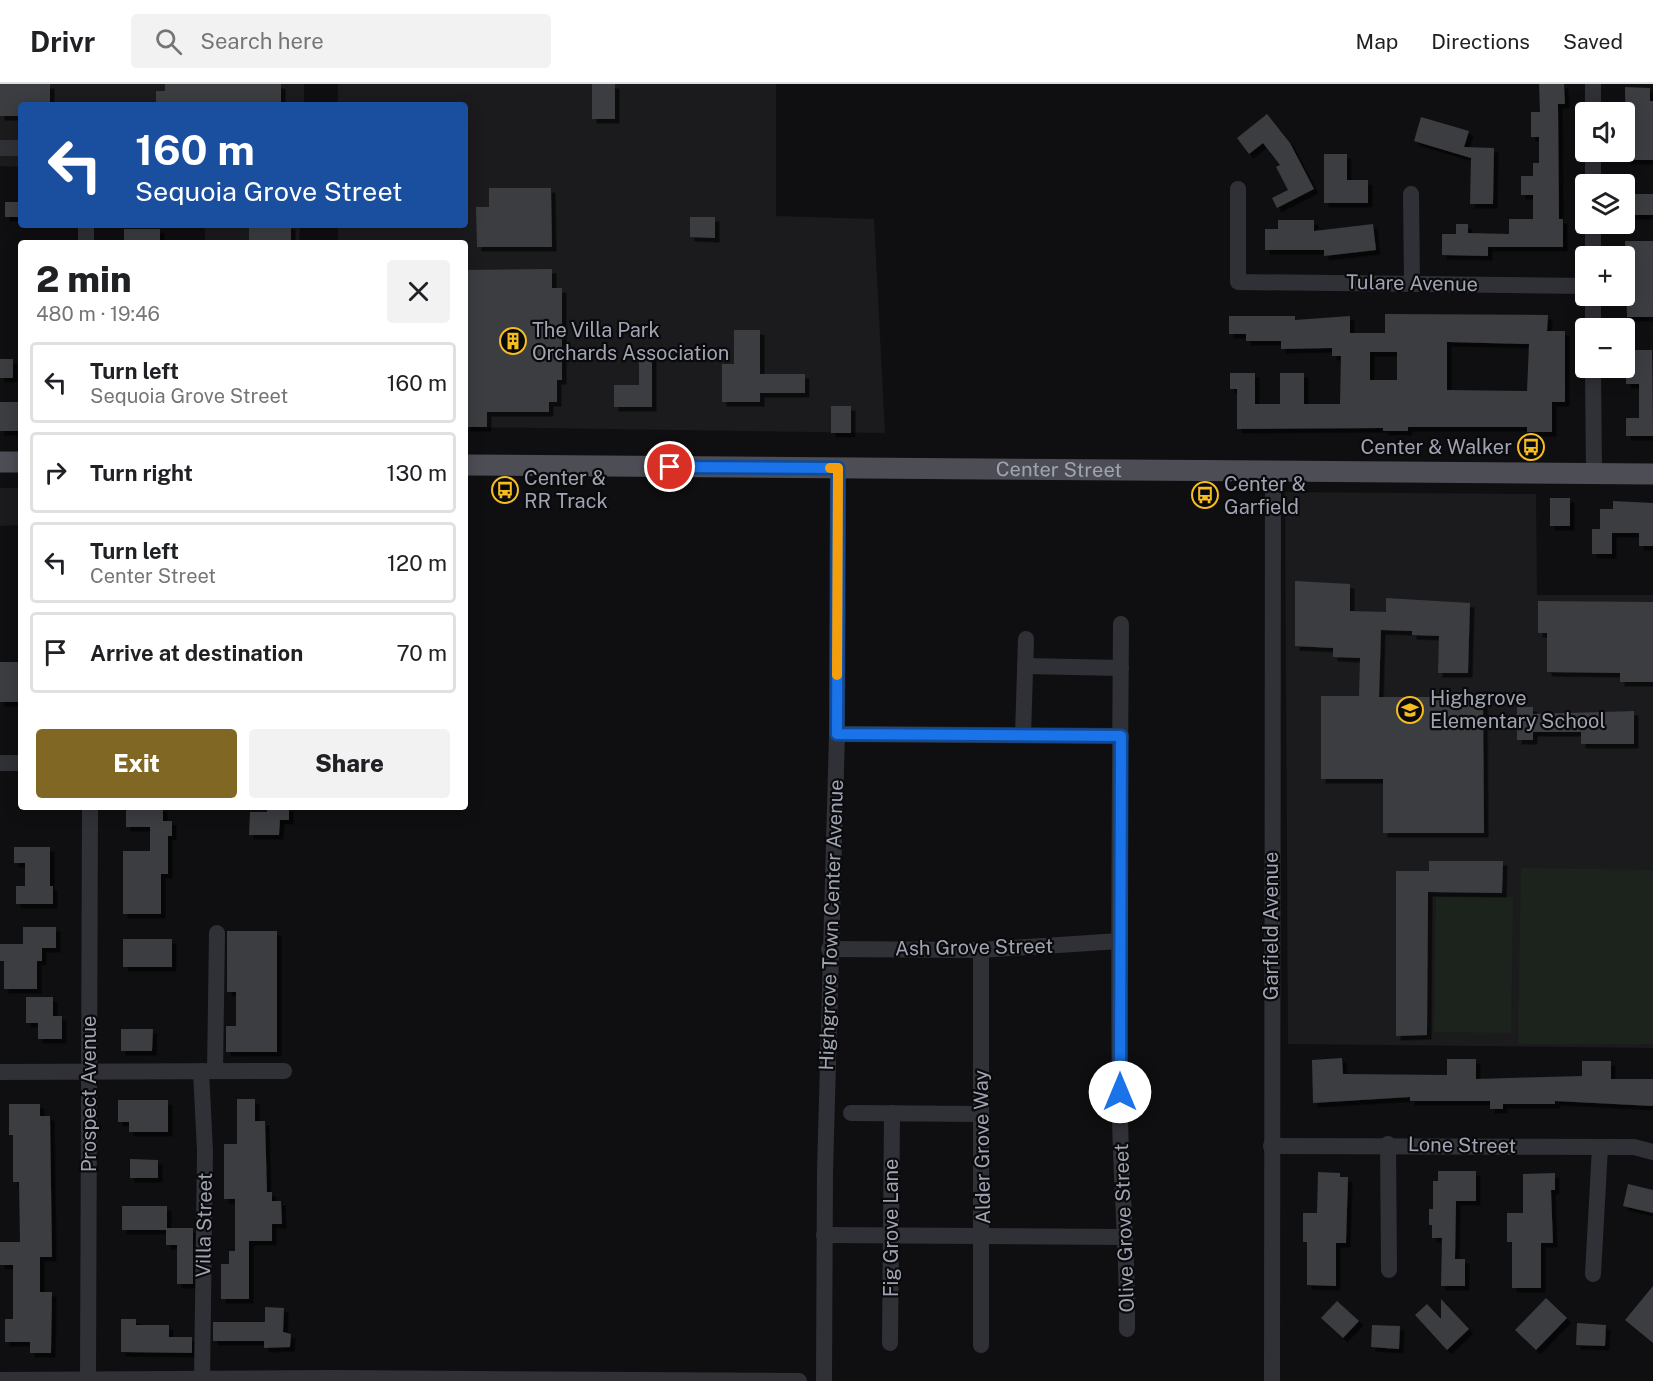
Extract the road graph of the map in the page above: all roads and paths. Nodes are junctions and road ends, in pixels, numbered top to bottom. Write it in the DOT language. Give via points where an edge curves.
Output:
graph roads {
  1 [pos="1593,84"];
  2 [pos="1593,102"];
  3 [pos="0,148"];
  4 [pos="18,148"];
  5 [pos="1238,189"];
  6 [pos="1411,194"];
  7 [pos="1412,283"];
  8 [pos="1575,286"];
  9 [pos="1593,378"];
  10 [pos="0,462"];
  11 [pos="18,462"];
  12 [pos="468,465"];
  13 [pos="838,468"];
  14 [pos="1273,472"];
  15 [pos="1594,473"];
  16 [pos="1653,474"];
  17 [pos="1121,624"];
  18 [pos="1026,639"];
  19 [pos="1025,666"];
  20 [pos="1121,668"];
  21 [pos="837,734"];
  22 [pos="1023,735"];
  23 [pos="1121,736"];
  24 [pos="0,763"];
  25 [pos="18,763"];
  26 [pos="90,810"];
  27 [pos="217,933"];
  28 [pos="1119,942"];
  29 [pos="829,949"];
  30 [pos="981,950"];
  31 [pos="89,1071"];
  32 [pos="208,1071"];
  33 [pos="284,1071"];
  34 [pos="0,1072"];
  35 [pos="851,1113"];
  36 [pos="892,1113"];
  37 [pos="981,1114"];
  38 [pos="1388,1144"];
  39 [pos="1271,1146"];
  40 [pos="1600,1147"];
  41 [pos="1653,1152"];
  42 [pos="824,1235"];
  43 [pos="983,1235"];
  44 [pos="892,1236"];
  45 [pos="1124,1237"];
  46 [pos="1389,1270"];
  47 [pos="1593,1274"];
  48 [pos="1127,1329"];
  49 [pos="890,1343"];
  50 [pos="981,1345"];
  51 [pos="0,1380"];
  52 [pos="202,1380"];
  53 [pos="88,1381"];
  54 [pos="800,1381"];
  55 [pos="824,1381"];
  56 [pos="1272,1381"];
  1 -- 2 [label="street"];
  3 -- 4 [label="street"];
  5 -- 7 [label="street, Tulare Avenue" via="1238,282"];
  6 -- 7 [label="street"];
  7 -- 8 [label="street, Tulare Avenue"];
  9 -- 15 [label="street"];
  10 -- 11 [label="main road"];
  12 -- 13 [label="main road, Center Street"];
  13 -- 14 [label="main road, Center Street"];
  13 -- 21 [label="street, Highgrove Town Center Avenue"];
  14 -- 15 [label="main road, Center Street"];
  14 -- 39 [label="street, Garfield Avenue"];
  15 -- 16 [label="main road, Center Street"];
  17 -- 20 [label="street, Olive Grove Street"];
  18 -- 19 [label="street"];
  19 -- 20 [label="street"];
  19 -- 22 [label="street"];
  20 -- 23 [label="street, Olive Grove Street"];
  21 -- 22 [label="street"];
  21 -- 29 [label="street, Highgrove Town Center Avenue"];
  22 -- 23 [label="street"];
  23 -- 28 [label="street, Olive Grove Street"];
  24 -- 25 [label="street"];
  26 -- 31 [label="street, Prospect Avenue"];
  27 -- 32 [label="street, Villa Street"];
  28 -- 30 [label="street, Ash Grove Street"];
  28 -- 45 [label="street, Olive Grove Street"];
  29 -- 30 [label="street, Ash Grove Street"];
  29 -- 42 [label="street, Highgrove Town Center Avenue"];
  30 -- 37 [label="street, Alder Grove Way"];
  31 -- 32 [label="street"];
  31 -- 34 [label="street"];
  31 -- 53 [label="street, Prospect Avenue"];
  32 -- 33 [label="street"];
  32 -- 52 [label="street, Villa Street"];
  35 -- 36 [label="street"];
  36 -- 37 [label="street"];
  36 -- 44 [label="street, Fig Grove Lane"];
  37 -- 43 [label="street, Alder Grove Way"];
  38 -- 39 [label="street, Lone Street"];
  38 -- 40 [label="street, Lone Street"];
  38 -- 46 [label="street"];
  39 -- 56 [label="street, Garfield Avenue"];
  40 -- 41 [label="street, Lone Street" via="1634,1146"];
  40 -- 47 [label="street"];
  42 -- 44 [label="street"];
  42 -- 55 [label="street, Highgrove Town Center Avenue"];
  43 -- 44 [label="street"];
  43 -- 45 [label="street"];
  43 -- 50 [label="street, Alder Grove Way"];
  44 -- 49 [label="street, Fig Grove Lane"];
  45 -- 48 [label="street, Olive Grove Street" via="1128,1259"];
  51 -- 53 [label="street"];
  52 -- 53 [label="street"];
  52 -- 54 [label="street"];
}
